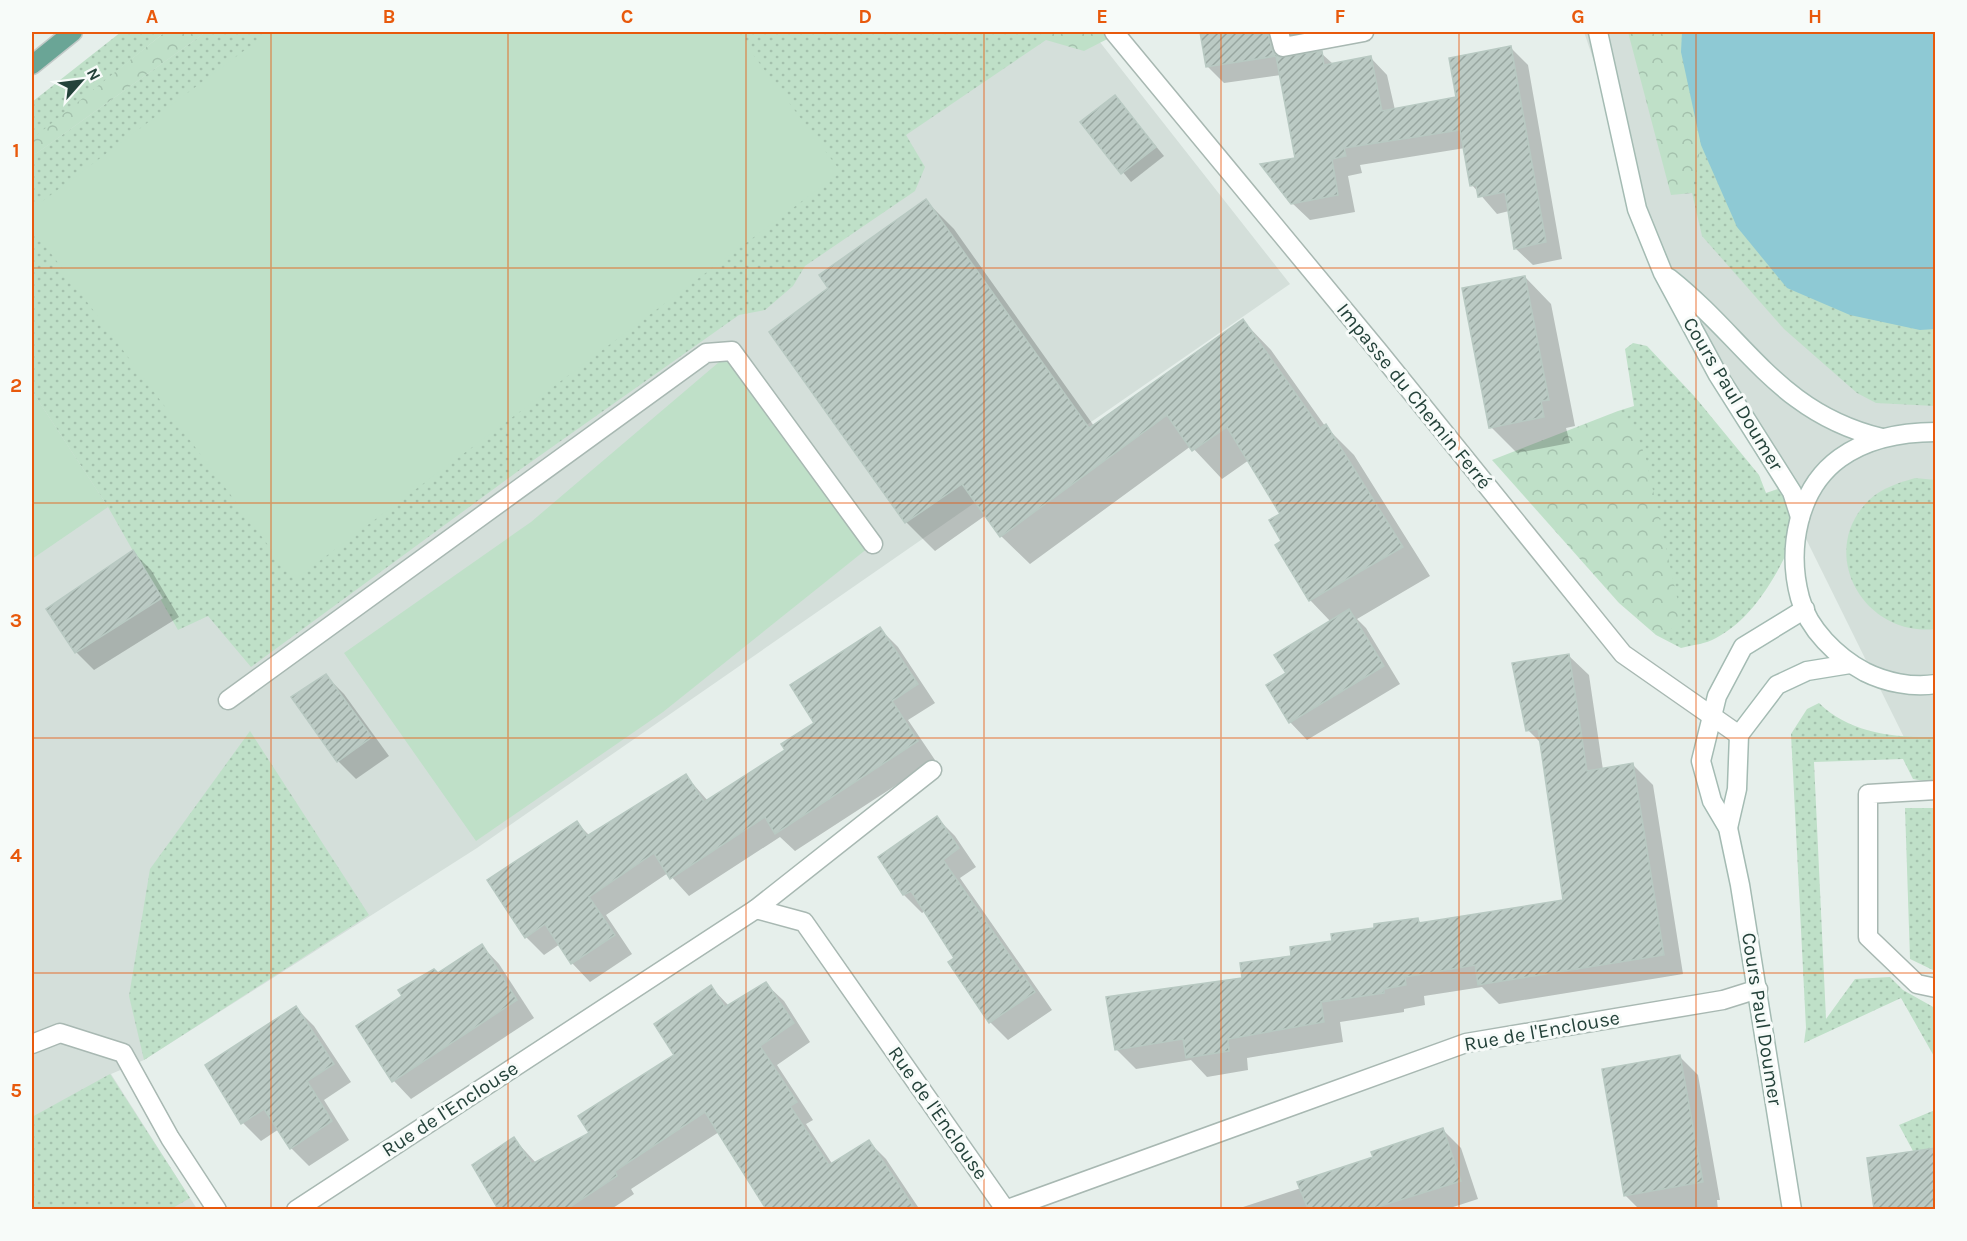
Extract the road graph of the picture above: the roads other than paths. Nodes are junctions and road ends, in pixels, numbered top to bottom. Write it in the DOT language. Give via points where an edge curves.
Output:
graph roads {
  1 [pos="73,32"];
  2 [pos="1114,32"];
  3 [pos="1279,32"];
  4 [pos="1364,32"];
  5 [pos="1598,32"];
  6 [pos="32,65"];
  7 [pos="1663,273"];
  8 [pos="1935,432"];
  9 [pos="1881,438"];
  10 [pos="1800,517"];
  11 [pos="873,544"];
  12 [pos="1805,609"];
  13 [pos="1850,664"];
  14 [pos="1934,687"];
  15 [pos="228,700"];
  16 [pos="1711,716"];
  17 [pos="1739,735"];
  18 [pos="932,770"];
  19 [pos="1935,790"];
  20 [pos="1728,828"];
  21 [pos="756,909"];
  22 [pos="1935,988"];
  23 [pos="1758,989"];
  24 [pos="32,1044"];
  25 [pos="217,1209"];
  26 [pos="296,1209"];
  27 [pos="1005,1209"];
  28 [pos="1792,1209"];
  1 -- 6 [label="main road"];
  2 -- 16 [label="street, Impasse du Chemin Ferré" via="1623,654"];
  3 -- 4 [label="street" via="1283,47"];
  5 -- 7 [label="street, Cours Paul Doumer" via="1637,208"];
  7 -- 9 [label="street, Cours Paul Doumer" via="1697,300 1797,401 1851,430"];
  7 -- 10 [label="street, Cours Paul Doumer" via="1718,375 1792,492"];
  8 -- 9 [label="street"];
  9 -- 10 [label="street" via="1841,458 1824,474"];
  10 -- 12 [label="street" via="1793,559"];
  11 -- 15 [label="street" via="732,351 706,353"];
  12 -- 13 [label="street" via="1820,636"];
  12 -- 16 [label="street, Cours Paul Doumer" via="1743,647"];
  13 -- 14 [label="street" via="1876,677"];
  13 -- 17 [label="street" via="1807,671 1777,685"];
  16 -- 17 [label="street, Impasse du Chemin Ferré"];
  16 -- 20 [label="street, Cours Paul Doumer" via="1701,761 1712,801"];
  17 -- 20 [label="street, Cours Paul Doumer" via="1737,789"];
  18 -- 21 [label="street"];
  19 -- 22 [label="street" via="1868,794 1868,937 1917,984"];
  20 -- 23 [label="street, Cours Paul Doumer"];
  21 -- 26 [label="street, Rue de l'Enclouse"];
  21 -- 27 [label="street, Rue de l'Enclouse" via="804,922"];
  23 -- 27 [label="street, Rue de l'Enclouse" via="1723,1000 1466,1043"];
  23 -- 28 [label="street, Cours Paul Doumer"];
  24 -- 25 [label="street" via="60,1033 123,1053 170,1138"];
}
